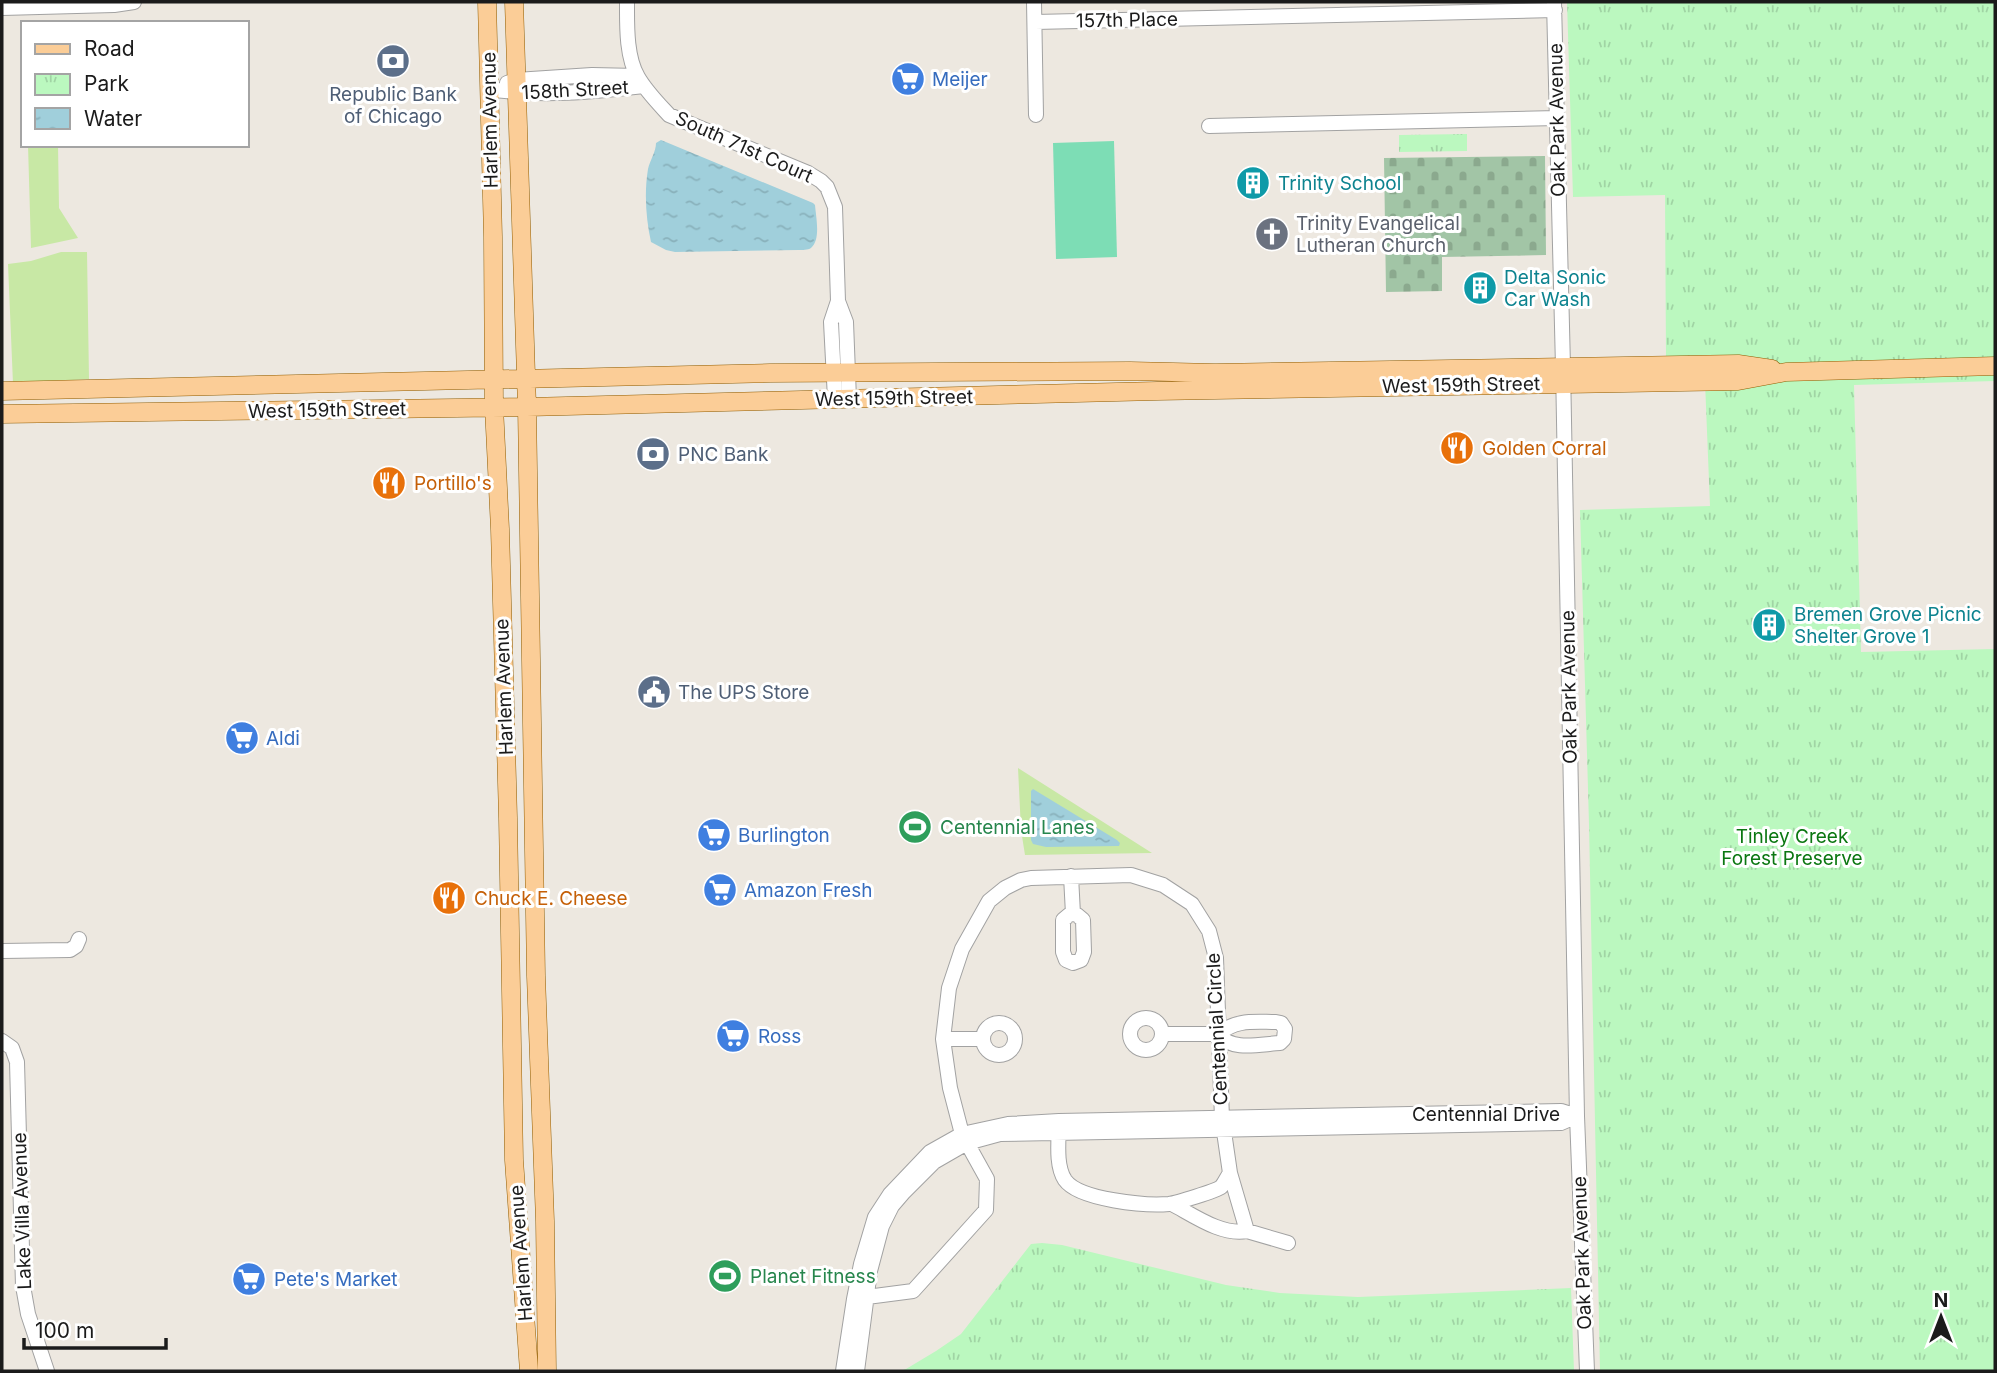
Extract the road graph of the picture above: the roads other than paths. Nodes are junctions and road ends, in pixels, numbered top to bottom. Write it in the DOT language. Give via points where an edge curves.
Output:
graph roads {
  1 [pos="134,2"];
  2 [pos="487,2"];
  3 [pos="514,2"];
  4 [pos="627,2"];
  5 [pos="1034,2"];
  6 [pos="1555,6"];
  7 [pos="2,8"];
  8 [pos="1291,9"];
  9 [pos="1035,22"];
  10 [pos="640,81"];
  11 [pos="516,87"];
  12 [pos="489,89"];
  13 [pos="1036,115"];
  14 [pos="1557,118"];
  15 [pos="1209,126"];
  16 [pos="1995,366"];
  17 [pos="841,373"];
  18 [pos="1563,375"];
  19 [pos="494,379"];
  20 [pos="526,379"];
  21 [pos="2,391"];
  22 [pos="842,399"];
  23 [pos="494,407"];
  24 [pos="527,407"];
  25 [pos="2,414"];
  26 [pos="1072,876"];
  27 [pos="1073,914"];
  28 [pos="79,939"];
  29 [pos="2,951"];
  30 [pos="1162,1034"];
  31 [pos="1219,1034"];
  32 [pos="943,1039"];
  33 [pos="982,1039"];
  34 [pos="7,1044"];
  35 [pos="1577,1116"];
  36 [pos="1223,1124"];
  37 [pos="1059,1127"];
  38 [pos="965,1139"];
  39 [pos="1230,1173"];
  40 [pos="1172,1204"];
  41 [pos="1247,1231"];
  42 [pos="1288,1243"];
  43 [pos="867,1297"];
  44 [pos="47,1371"];
  45 [pos="529,1371"];
  46 [pos="547,1371"];
  47 [pos="843,1371"];
  48 [pos="857,1371"];
  49 [pos="1587,1371"];
  1 -- 7 [label="street"];
  2 -- 12 [label="main road, Harlem Avenue"];
  3 -- 11 [label="main road, Harlem Avenue"];
  4 -- 10 [label="street, South 71st Court" via="631,56"];
  5 -- 9 [label="street"];
  6 -- 8 [label="street, 157th Place"];
  6 -- 14 [label="street, Oak Park Avenue"];
  8 -- 9 [label="street, 157th Place"];
  9 -- 13 [label="street"];
  10 -- 11 [label="street, 158th Street" via="592,92"];
  10 -- 17 [label="street, South 71st Court" via="669,115 808,173 827,187 836,218 838,301 846,322"];
  11 -- 12 [label="street, 158th Street"];
  11 -- 20 [label="main road, Harlem Avenue"];
  12 -- 19 [label="main road, Harlem Avenue"];
  14 -- 15 [label="street"];
  14 -- 18 [label="street, Oak Park Avenue"];
  16 -- 18 [label="main road, West 159th Street" via="1786,372 1738,381"];
  17 -- 18 [label="main road, West 159th Street"];
  17 -- 20 [label="main road, West 159th Street"];
  17 -- 22 [label="street, South 71st Court"];
  18 -- 22 [label="main road, West 159th Street"];
  18 -- 35 [label="street, Oak Park Avenue"];
  19 -- 20 [label="main road, West 159th Street"];
  19 -- 21 [label="main road, West 159th Street"];
  19 -- 23 [label="main road, Harlem Avenue"];
  20 -- 24 [label="main road, Harlem Avenue"];
  22 -- 24 [label="main road, West 159th Street"];
  23 -- 24 [label="main road, West 159th Street"];
  23 -- 25 [label="main road, West 159th Street"];
  23 -- 45 [label="main road, Harlem Avenue" via="514,1160"];
  24 -- 46 [label="main road, Harlem Avenue" via="535,962"];
  26 -- 27 [label="street"];
  26 -- 31 [label="street, Centennial Circle" via="1131,875 1163,885 1192,904 1215,950"];
  26 -- 32 [label="street, Centennial Circle" via="1021,880 989,901 962,949 949,988"];
  28 -- 29 [label="street" via="70,950"];
  30 -- 31 [label="street"];
  31 -- 36 [label="street, Centennial Circle"];
  32 -- 33 [label="street"];
  32 -- 38 [label="street, Centennial Circle" via="950,1088"];
  34 -- 44 [label="street, Lake Villa Avenue" via="17,1062 23,1286"];
  35 -- 36 [label="street, Centennial Drive" via="1561,1111"];
  35 -- 49 [label="street, Oak Park Avenue"];
  36 -- 37 [label="street, Centennial Drive"];
  36 -- 39 [label="street, Centennial Circle"];
  37 -- 38 [label="street, Centennial Drive" via="1008,1124"];
  37 -- 40 [label="street" via="1061,1172 1075,1189 1141,1204"];
  38 -- 43 [label="street, Centennial Drive" via="934,1162 892,1206 882,1226"];
  38 -- 43 [label="street, Centennial Circle" via="987,1179 986,1210 913,1291"];
  38 -- 47 [label="street, Centennial Drive" via="930,1152 875,1217 858,1276"];
  39 -- 40 [label="street" via="1220,1188"];
  39 -- 41 [label="street, Centennial Circle"];
  40 -- 41 [label="street" via="1214,1226"];
  41 -- 42 [label="street"];
  43 -- 48 [label="street, Centennial Drive"];
}
